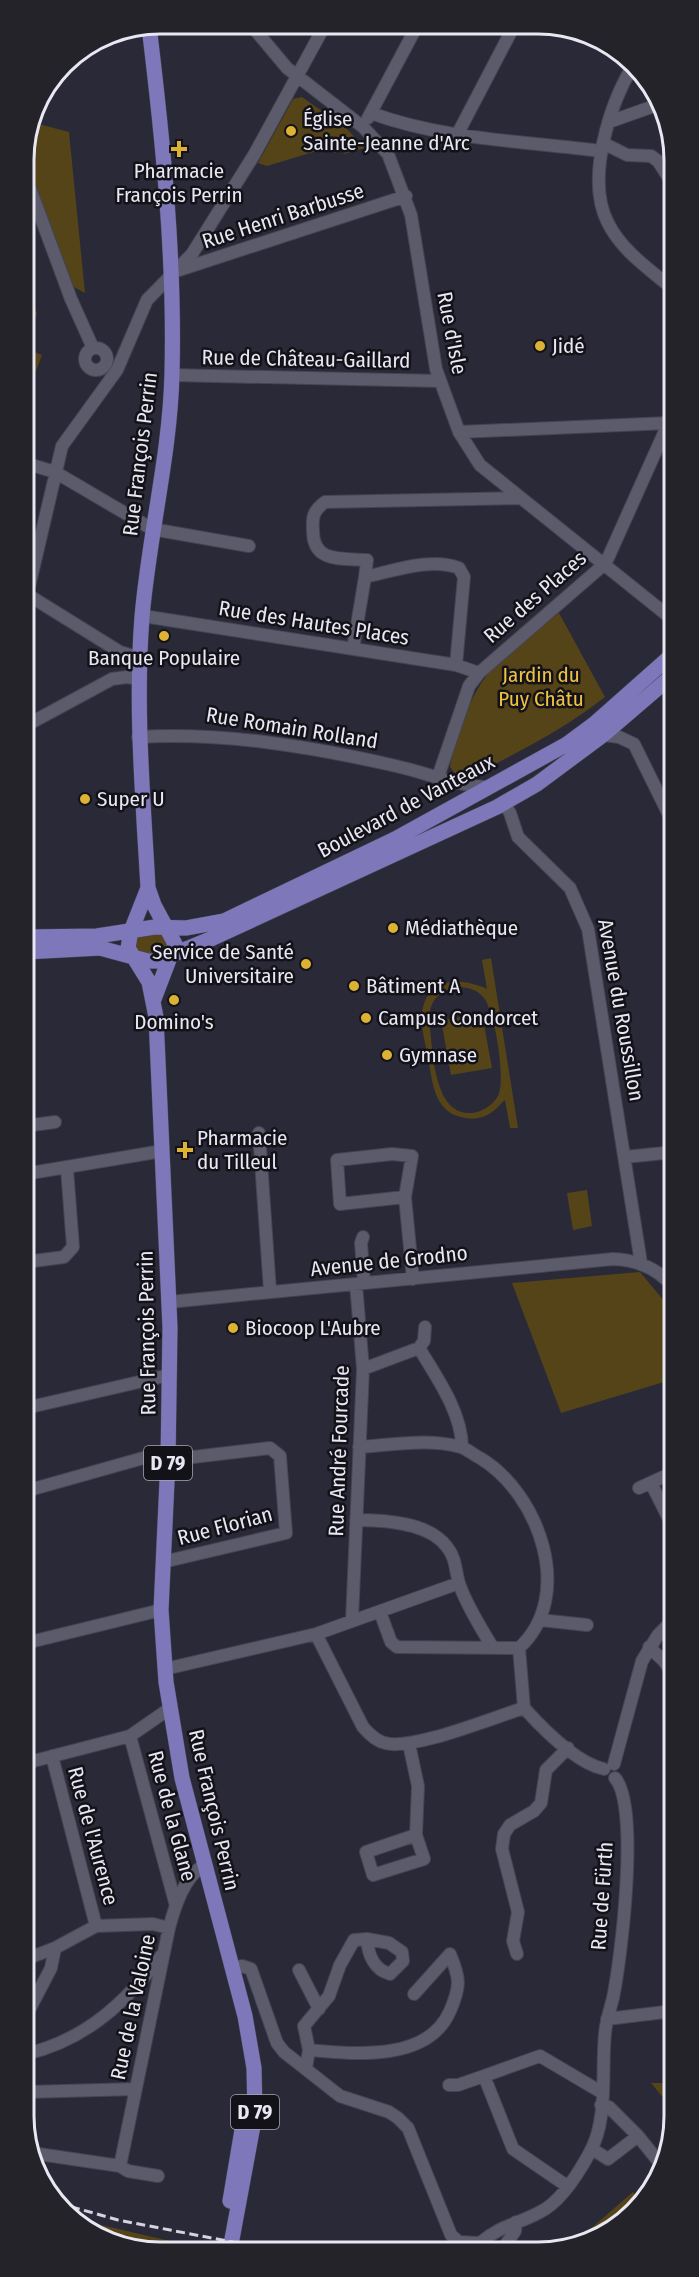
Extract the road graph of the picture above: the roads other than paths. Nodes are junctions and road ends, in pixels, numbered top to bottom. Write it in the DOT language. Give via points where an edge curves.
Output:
graph roads {
  1 [pos="413,34"];
  2 [pos="510,34"];
  3 [pos="150,35"];
  4 [pos="258,35"];
  5 [pos="319,35"];
  6 [pos="629,73"];
  7 [pos="296,77"];
  8 [pos="652,107"];
  9 [pos="371,113"];
  10 [pos="609,122"];
  11 [pos="363,127"];
  12 [pos="457,135"];
  13 [pos="603,147"];
  14 [pos="664,170"];
  15 [pos="406,196"];
  16 [pos="35,202"];
  17 [pos="172,272"];
  18 [pos="664,281"];
  19 [pos="93,348"];
  20 [pos="111,367"];
  21 [pos="172,375"];
  22 [pos="440,381"];
  23 [pos="664,418"];
  24 [pos="664,431"];
  25 [pos="459,432"];
  26 [pos="35,466"];
  27 [pos="55,472"];
  28 [pos="519,498"];
  29 [pos="152,529"];
  30 [pos="249,546"];
  31 [pos="35,559"];
  32 [pos="604,564"];
  33 [pos="365,577"];
  34 [pos="35,602"];
  35 [pos="664,612"];
  36 [pos="142,616"];
  37 [pos="353,649"];
  38 [pos="140,658"];
  39 [pos="664,662"];
  40 [pos="456,665"];
  41 [pos="479,673"];
  42 [pos="139,679"];
  43 [pos="664,683"];
  44 [pos="35,721"];
  45 [pos="603,735"];
  46 [pos="138,736"];
  47 [pos="438,777"];
  48 [pos="494,795"];
  49 [pos="664,805"];
  50 [pos="471,807"];
  51 [pos="148,888"];
  52 [pos="166,927"];
  53 [pos="131,930"];
  54 [pos="35,937"];
  55 [pos="35,951"];
  56 [pos="173,955"];
  57 [pos="133,957"];
  58 [pos="154,999"];
  59 [pos="55,1122"];
  60 [pos="35,1125"];
  61 [pos="259,1133"];
  62 [pos="162,1152"];
  63 [pos="664,1153"];
  64 [pos="625,1157"];
  65 [pos="67,1169"];
  66 [pos="34,1173"];
  67 [pos="405,1197"];
  68 [pos="363,1237"];
  69 [pos="34,1261"];
  70 [pos="641,1263"];
  71 [pos="664,1277"];
  72 [pos="413,1279"];
  73 [pos="360,1284"];
  74 [pos="270,1291"];
  75 [pos="169,1302"];
  76 [pos="425,1326"];
  77 [pos="419,1348"];
  78 [pos="363,1369"];
  79 [pos="169,1375"];
  80 [pos="34,1406"];
  81 [pos="359,1447"];
  82 [pos="462,1447"];
  83 [pos="168,1456"];
  84 [pos="664,1477"];
  85 [pos="651,1483"];
  86 [pos="639,1488"];
  87 [pos="34,1489"];
  88 [pos="664,1509"];
  89 [pos="356,1520"];
  90 [pos="163,1562"];
  91 [pos="459,1583"];
  92 [pos="161,1610"];
  93 [pos="380,1612"];
  94 [pos="352,1620"];
  95 [pos="540,1620"];
  96 [pos="587,1624"];
  97 [pos="664,1630"];
  98 [pos="316,1634"];
  99 [pos="34,1640"];
  100 [pos="649,1647"];
  101 [pos="493,1648"];
  102 [pos="519,1648"];
  103 [pos="664,1661"];
  104 [pos="165,1669"];
  105 [pos="524,1708"];
  106 [pos="169,1709"];
  107 [pos="130,1736"];
  108 [pos="410,1744"];
  109 [pos="568,1748"];
  110 [pos="52,1756"];
  111 [pos="34,1761"];
  112 [pos="609,1767"];
  113 [pos="416,1834"];
  114 [pos="204,1865"];
  115 [pos="176,1906"];
  116 [pos="96,1926"];
  117 [pos="169,1928"];
  118 [pos="367,1939"];
  119 [pos="55,1948"];
  120 [pos="164,1952"];
  121 [pos="517,1954"];
  122 [pos="34,1956"];
  123 [pos="232,1968"];
  124 [pos="299,1970"];
  125 [pos="414,1994"];
  126 [pos="34,2001"];
  127 [pos="319,2009"];
  128 [pos="664,2011"];
  129 [pos="607,2019"];
  130 [pos="309,2050"];
  131 [pos="34,2052"];
  132 [pos="306,2068"];
  133 [pos="484,2076"];
  134 [pos="449,2085"];
  135 [pos="136,2089"];
  136 [pos="34,2092"];
  137 [pos="601,2098"];
  138 [pos="638,2136"];
  139 [pos="592,2149"];
  140 [pos="40,2154"];
  141 [pos="657,2159"];
  142 [pos="120,2166"];
  143 [pos="158,2176"];
  144 [pos="567,2186"];
  145 [pos="516,2222"];
  146 [pos="226,2242"];
  147 [pos="459,2242"];
  148 [pos="481,2242"];
  149 [pos="507,2242"];
  1 -- 9 [label="street"];
  2 -- 12 [label="street"];
  3 -- 17 [label="main road, Rue François Perrin"];
  4 -- 7 [label="street, Rue d'Isle"];
  5 -- 7 [label="street"];
  6 -- 10 [label="street"];
  7 -- 11 [label="street, Rue d'Isle"];
  7 -- 17 [label="street" via="254,155 192,254"];
  8 -- 10 [label="street"];
  9 -- 11 [label="street"];
  9 -- 12 [label="street"];
  10 -- 13 [label="street"];
  11 -- 15 [label="street, Rue d'Isle" via="388,154"];
  12 -- 13 [label="street"];
  13 -- 14 [label="street" via="627,155 651,156"];
  13 -- 18 [label="street" via="601,199 607,222 622,245"];
  15 -- 17 [label="street, Rue Henri Barbusse"];
  15 -- 22 [label="street, Rue d'Isle"];
  16 -- 19 [label="street"];
  17 -- 20 [label="street" via="147,300"];
  17 -- 21 [label="main road, Rue François Perrin"];
  19 -- 20 [label="street" via="103,351"];
  19 -- 20 [label="street" via="86,355 87,365 96,370"];
  20 -- 27 [label="street" via="62,446"];
  21 -- 22 [label="street, Rue de Château-Gaillard"];
  21 -- 29 [label="main road, Rue François Perrin"];
  22 -- 25 [label="street, Rue d'Isle"];
  23 -- 25 [label="street"];
  24 -- 32 [label="street, Rue des Places"];
  25 -- 28 [label="street, Rue d'Isle" via="480,465"];
  26 -- 27 [label="street"];
  27 -- 29 [label="street"];
  27 -- 31 [label="street"];
  28 -- 32 [label="street, Rue d'Isle"];
  28 -- 33 [label="street" via="325,502 312,517 313,545 318,552 332,557 367,560"];
  29 -- 30 [label="street"];
  29 -- 36 [label="main road, Rue François Perrin"];
  32 -- 35 [label="street, Rue d'Isle"];
  32 -- 41 [label="street, Rue des Places"];
  33 -- 37 [label="street"];
  33 -- 40 [label="street" via="420,566 449,564 459,568 464,577"];
  34 -- 38 [label="street" via="120,652"];
  36 -- 37 [label="street, Rue des Hautes Places"];
  36 -- 38 [label="main road, Rue François Perrin"];
  37 -- 40 [label="street, Rue des Hautes Places"];
  38 -- 42 [label="main road, Rue François Perrin"];
  39 -- 48 [label="main road, Boulevard de Vanteaux" via="594,724"];
  40 -- 41 [label="street, Rue des Hautes Places"];
  41 -- 47 [label="street, Rue des Places" via="469,686"];
  42 -- 44 [label="street" via="112,679"];
  42 -- 46 [label="main road, Rue François Perrin"];
  43 -- 45 [label="main road, Boulevard de Vanteaux"];
  45 -- 48 [label="main road, Boulevard de Vanteaux" via="537,784"];
  45 -- 49 [label="street" via="634,744"];
  46 -- 47 [label="street, Rue Romain Rolland" via="189,734 332,753"];
  46 -- 51 [label="main road, Rue François Perrin"];
  47 -- 48 [label="street, Rue Romain Rolland"];
  47 -- 50 [label="street"];
  48 -- 50 [label="main road, Boulevard de Vanteaux"];
  48 -- 50 [label="main road, Boulevard de Vanteaux"];
  48 -- 64 [label="street, Avenue du Roussillon" via="510,813 518,837 570,888 584,915"];
  50 -- 52 [label="main road, Boulevard de Vanteaux" via="224,921 186,928"];
  50 -- 56 [label="main road, Boulevard de Vanteaux"];
  51 -- 52 [label="main road, Rue François Perrin"];
  51 -- 53 [label="main road, Rue François Perrin"];
  52 -- 53 [label="main road, Boulevard de Vanteaux"];
  52 -- 56 [label="main road, Rue François Perrin" via="174,939"];
  53 -- 54 [label="main road, Boulevard de Vanteaux" via="98,936"];
  53 -- 57 [label="main road, Rue François Perrin" via="128,948"];
  55 -- 57 [label="main road, Boulevard de Vanteaux" via="100,948"];
  56 -- 57 [label="main road, Boulevard de Vanteaux" via="148,961"];
  56 -- 58 [label="main road, Rue François Perrin"];
  57 -- 58 [label="main road, Rue François Perrin" via="149,982"];
  58 -- 62 [label="main road, Rue François Perrin / D 79"];
  59 -- 60 [label="street"];
  61 -- 74 [label="street"];
  62 -- 65 [label="street"];
  62 -- 75 [label="main road, Rue François Perrin / D 79"];
  63 -- 64 [label="street"];
  64 -- 70 [label="street, Avenue du Roussillon"];
  65 -- 66 [label="street"];
  65 -- 69 [label="street" via="73,1247 64,1257"];
  67 -- 67 [label="street" via="412,1156 392,1154 336,1160 340,1204"];
  67 -- 72 [label="street"];
  68 -- 73 [label="street, Rue André Fourcade"];
  70 -- 71 [label="street"];
  70 -- 72 [label="street, Avenue de Grodno" via="613,1258"];
  72 -- 73 [label="street, Avenue de Grodno"];
  73 -- 74 [label="street, Avenue de Grodno"];
  73 -- 78 [label="street, Rue André Fourcade"];
  74 -- 75 [label="street, Avenue de Grodno"];
  75 -- 79 [label="main road, Rue François Perrin / D 79"];
  76 -- 77 [label="street"];
  77 -- 78 [label="street"];
  77 -- 82 [label="street" via="462,1431"];
  78 -- 81 [label="street, Rue André Fourcade"];
  79 -- 80 [label="street"];
  79 -- 83 [label="main road, Rue François Perrin / D 79"];
  81 -- 82 [label="street" via="421,1443"];
  81 -- 89 [label="street, Rue André Fourcade"];
  82 -- 95 [label="street" via="499,1469 528,1508 543,1542 547,1580"];
  83 -- 87 [label="street"];
  83 -- 90 [label="main road, Rue François Perrin / D 79"];
  83 -- 90 [label="street, Rue Florian" via="276,1450 280,1456 286,1533"];
  84 -- 85 [label="street"];
  85 -- 86 [label="street"];
  85 -- 88 [label="street"];
  89 -- 91 [label="street" via="419,1527 447,1545 458,1566"];
  89 -- 94 [label="street, Rue André Fourcade"];
  90 -- 92 [label="main road, Rue François Perrin / D 79"];
  91 -- 93 [label="street"];
  91 -- 101 [label="street"];
  92 -- 99 [label="street"];
  92 -- 104 [label="main road, Rue François Perrin / D 79"];
  93 -- 94 [label="street"];
  93 -- 101 [label="street" via="397,1647"];
  94 -- 98 [label="street"];
  95 -- 96 [label="street"];
  95 -- 102 [label="street"];
  97 -- 100 [label="street"];
  98 -- 104 [label="street"];
  98 -- 108 [label="street" via="363,1727 373,1738 385,1743"];
  100 -- 103 [label="street"];
  100 -- 112 [label="street" via="635,1680 618,1755"];
  101 -- 102 [label="street"];
  102 -- 105 [label="street"];
  104 -- 106 [label="main road, Rue François Perrin / D 79"];
  105 -- 108 [label="street"];
  105 -- 109 [label="street"];
  106 -- 107 [label="street"];
  106 -- 114 [label="main road, Rue François Perrin / D 79"];
  107 -- 110 [label="street"];
  107 -- 115 [label="street, Rue de la Glane"];
  108 -- 113 [label="street" via="418,1786"];
  109 -- 112 [label="street" via="592,1766"];
  109 -- 121 [label="street" via="546,1770 541,1803 504,1834 502,1848 518,1912 513,1941"];
  110 -- 111 [label="street"];
  110 -- 116 [label="street, Rue de l'Aurence"];
  112 -- 129 [label="street, Rue de Fürth" via="605,1776 615,1778 622,1791 628,1871"];
  113 -- 113 [label="street" via="366,1852 373,1875 424,1858"];
  114 -- 115 [label="street, Rue de la Valoine" via="193,1872"];
  114 -- 123 [label="main road, Rue François Perrin / D 79"];
  115 -- 117 [label="street, Rue de la Valoine"];
  116 -- 117 [label="street" via="153,1924"];
  116 -- 119 [label="street"];
  117 -- 120 [label="street, Rue de la Valoine"];
  118 -- 127 [label="street" via="354,1940 329,1996"];
  119 -- 122 [label="street"];
  119 -- 126 [label="street" via="51,1968"];
  120 -- 131 [label="street" via="141,1983 96,2024"];
  120 -- 135 [label="street, Rue de la Valoine"];
  123 -- 132 [label="street, Rue de Fürth" via="251,1969 277,2043"];
  123 -- 146 [label="main road, Rue François Perrin / D 79" via="254,2068 255,2115"];
  124 -- 127 [label="street"];
  125 -- 130 [label="street" via="450,1954 459,1975 458,1994 437,2032 392,2051"];
  127 -- 130 [label="street" via="304,2026"];
  128 -- 129 [label="street"];
  129 -- 137 [label="street, Rue de Fürth"];
  130 -- 132 [label="street"];
  132 -- 147 [label="street, Rue de Fürth" via="340,2096 389,2112 408,2128 448,2229"];
  133 -- 134 [label="street"];
  133 -- 137 [label="street" via="540,2056"];
  133 -- 144 [label="street" via="513,2148"];
  135 -- 136 [label="street"];
  135 -- 142 [label="street, Rue de la Valoine"];
  137 -- 138 [label="street"];
  137 -- 139 [label="street, Rue de Fürth" via="598,2137"];
  138 -- 139 [label="street" via="608,2159"];
  138 -- 141 [label="street"];
  139 -- 144 [label="street, Rue de Fürth"];
  140 -- 142 [label="street"];
  142 -- 143 [label="street" via="128,2172"];
  144 -- 145 [label="street, Rue de Fürth" via="553,2205"];
  145 -- 148 [label="street, Rue de Fürth"];
  145 -- 149 [label="street"];
}
